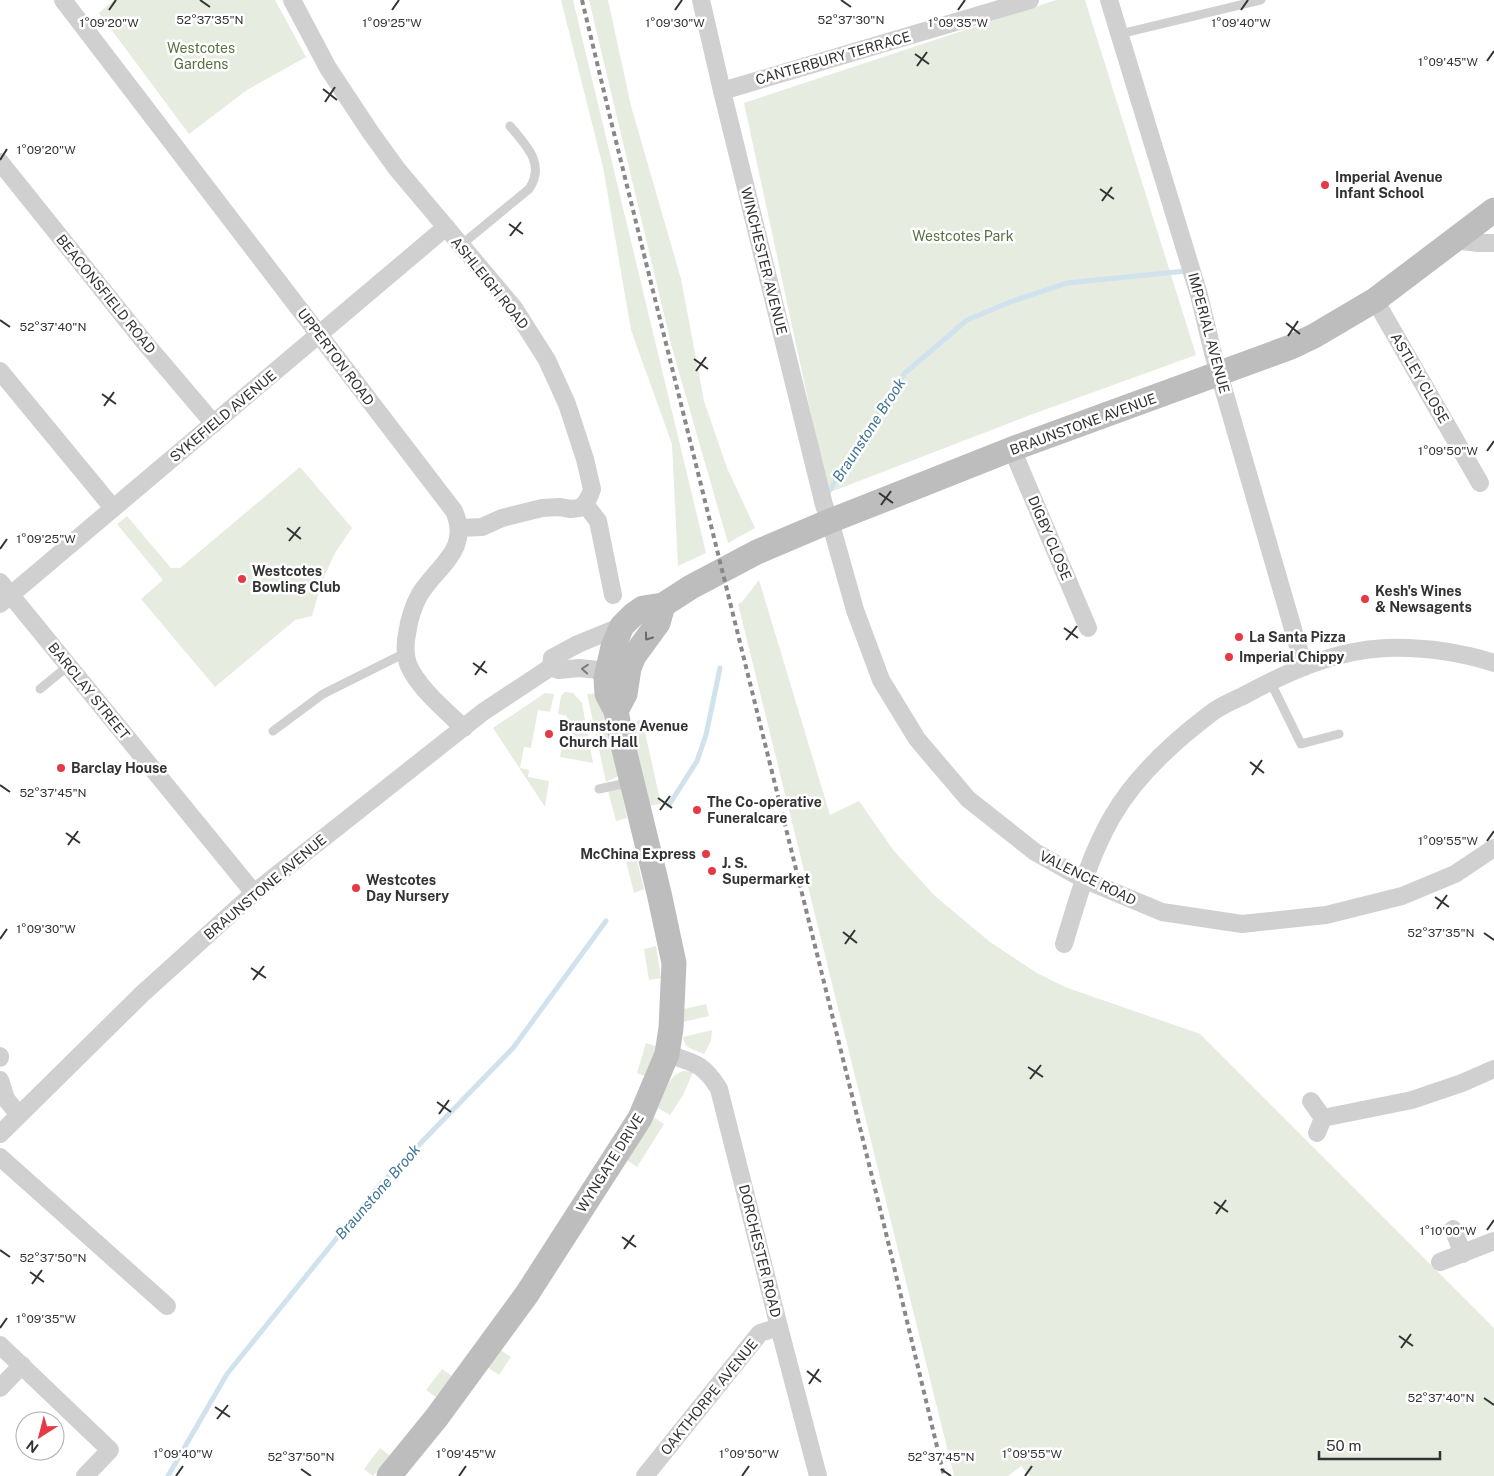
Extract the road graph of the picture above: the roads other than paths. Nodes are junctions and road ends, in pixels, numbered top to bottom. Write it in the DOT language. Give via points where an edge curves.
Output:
graph roads {
  1 [pos="63,0"];
  2 [pos="292,0"];
  3 [pos="701,0"];
  4 [pos="1030,0"];
  5 [pos="1110,0"];
  6 [pos="1261,0"];
  7 [pos="1120,34"];
  8 [pos="722,91"];
  9 [pos="510,126"];
  10 [pos="0,162"];
  11 [pos="1494,210"];
  12 [pos="446,227"];
  13 [pos="1455,240"];
  14 [pos="1494,243"];
  15 [pos="461,245"];
  16 [pos="1375,300"];
  17 [pos="319,335"];
  18 [pos="0,371"];
  19 [pos="1220,374"];
  20 [pos="214,424"];
  21 [pos="1012,449"];
  22 [pos="1480,483"];
  23 [pos="585,504"];
  24 [pos="114,508"];
  25 [pos="830,521"];
  26 [pos="459,528"];
  27 [pos="4,594"];
  28 [pos="613,595"];
  29 [pos="663,604"];
  30 [pos="622,626"];
  31 [pos="1088,628"];
  32 [pos="578,644"];
  33 [pos="405,653"];
  34 [pos="1494,663"];
  35 [pos="617,665"];
  36 [pos="68,666"];
  37 [pos="550,666"];
  38 [pos="1304,667"];
  39 [pos="1270,681"];
  40 [pos="40,689"];
  41 [pos="464,728"];
  42 [pos="273,731"];
  43 [pos="1339,734"];
  44 [pos="631,782"];
  45 [pos="599,788"];
  46 [pos="1494,848"];
  47 [pos="1084,879"];
  48 [pos="254,893"];
  49 [pos="1064,944"];
  50 [pos="666,1054"];
  51 [pos="1494,1069"];
  52 [pos="0,1080"];
  53 [pos="1311,1101"];
  54 [pos="19,1115"];
  55 [pos="0,1134"];
  56 [pos="0,1157"];
  57 [pos="1453,1229"];
  58 [pos="1494,1241"];
  59 [pos="1463,1254"];
  60 [pos="1440,1262"];
  61 [pos="167,1306"];
  62 [pos="779,1327"];
  63 [pos="0,1345"];
  64 [pos="22,1365"];
  65 [pos="0,1388"];
  66 [pos="85,1476"];
  67 [pos="389,1476"];
  68 [pos="645,1476"];
  69 [pos="818,1476"];
  1 -- 17 [label="street, UPPERTON ROAD"];
  2 -- 12 [label="street, ASHLEIGH ROAD" via="328,68 371,133 396,169"];
  3 -- 8 [label="street, WINCHESTER AVENUE"];
  4 -- 8 [label="street, CANTERBURY TERRACE"];
  5 -- 7 [label="street, IMPERIAL AVENUE"];
  6 -- 7 [label="lane"];
  7 -- 19 [label="street, IMPERIAL AVENUE" via="1200,295"];
  8 -- 25 [label="street, WINCHESTER AVENUE"];
  9 -- 15 [label="lane" via="534,159 535,180"];
  10 -- 20 [label="street, BEACONSFIELD ROAD"];
  11 -- 13 [label="street, BRAUNSTONE AVENUE"];
  12 -- 15 [label="street, ASHLEIGH ROAD"];
  12 -- 17 [label="street, SYKEFIELD AVENUE"];
  13 -- 14 [label="street"];
  13 -- 16 [label="street, BRAUNSTONE AVENUE"];
  15 -- 23 [label="street, ASHLEIGH ROAD" via="514,308 547,360 567,404 585,459 592,489"];
  16 -- 19 [label="street, BRAUNSTONE AVENUE" via="1291,347"];
  16 -- 22 [label="street, ASTLEY CLOSE"];
  17 -- 20 [label="street, SYKEFIELD AVENUE"];
  17 -- 26 [label="street, UPPERTON ROAD" via="454,511"];
  18 -- 24 [label="street"];
  19 -- 21 [label="street, BRAUNSTONE AVENUE"];
  19 -- 38 [label="street, IMPERIAL AVENUE"];
  20 -- 24 [label="street, SYKEFIELD AVENUE"];
  21 -- 25 [label="street, BRAUNSTONE AVENUE"];
  21 -- 31 [label="street, DIGBY CLOSE"];
  23 -- 26 [label="street" via="571,509 542,508 482,527"];
  23 -- 28 [label="street" via="598,522"];
  24 -- 27 [label="street, SYKEFIELD AVENUE"];
  25 -- 29 [label="street, BRAUNSTONE AVENUE" via="757,552"];
  25 -- 47 [label="street, VALENCE ROAD" via="855,610 881,680 917,739 968,799 1034,852"];
  26 -- 33 [label="street" via="454,552 420,594 412,610"];
  27 -- 36 [label="street, BARCLAY STREET"];
  29 -- 30 [label="street, BRAUNSTONE AVENUE" via="643,608"];
  29 -- 35 [label="street, one-way" via="658,623 634,656"];
  30 -- 32 [label="street, BRAUNSTONE AVENUE"];
  30 -- 35 [label="street, BRAUNSTONE AVENUE" via="613,647"];
  32 -- 35 [label="street" via="604,650"];
  32 -- 37 [label="street, BRAUNSTONE AVENUE" via="552,658"];
  33 -- 41 [label="street" via="426,691"];
  33 -- 42 [label="lane" via="323,694"];
  34 -- 38 [label="street" via="1425,650 1385,648 1347,654"];
  35 -- 37 [label="street, one-way" via="559,670"];
  35 -- 44 [label="street, WYNGATE DRIVE" via="606,678"];
  36 -- 40 [label="lane"];
  36 -- 48 [label="street, BARCLAY STREET"];
  37 -- 41 [label="street, BRAUNSTONE AVENUE"];
  38 -- 39 [label="street"];
  39 -- 43 [label="lane" via="1301,744"];
  39 -- 47 [label="street" via="1212,713 1168,749 1112,817"];
  41 -- 48 [label="street, BRAUNSTONE AVENUE"];
  44 -- 45 [label="lane"];
  44 -- 50 [label="street, WYNGATE DRIVE" via="674,963 671,1028"];
  46 -- 47 [label="street, VALENCE ROAD" via="1455,874 1402,896 1326,915 1242,924 1162,912"];
  47 -- 49 [label="street"];
  48 -- 54 [label="street, BRAUNSTONE AVENUE" via="142,994"];
  50 -- 62 [label="street, DORCHESTER ROAD" via="700,1065 720,1089"];
  50 -- 67 [label="street, WYNGATE DRIVE" via="640,1118 528,1294"];
  51 -- 53 [label="street" via="1412,1100 1320,1126"];
  52 -- 54 [label="street" via="6,1099"];
  54 -- 55 [label="street, BRAUNSTONE AVENUE"];
  56 -- 61 [label="street"];
  57 -- 59 [label="street"];
  58 -- 59 [label="street"];
  59 -- 60 [label="street"];
  62 -- 68 [label="street, OAKTHORPE AVENUE" via="760,1333"];
  62 -- 69 [label="street, DORCHESTER ROAD"];
  63 -- 64 [label="street"];
  64 -- 65 [label="street"];
  64 -- 66 [label="street" via="110,1450"];
}
